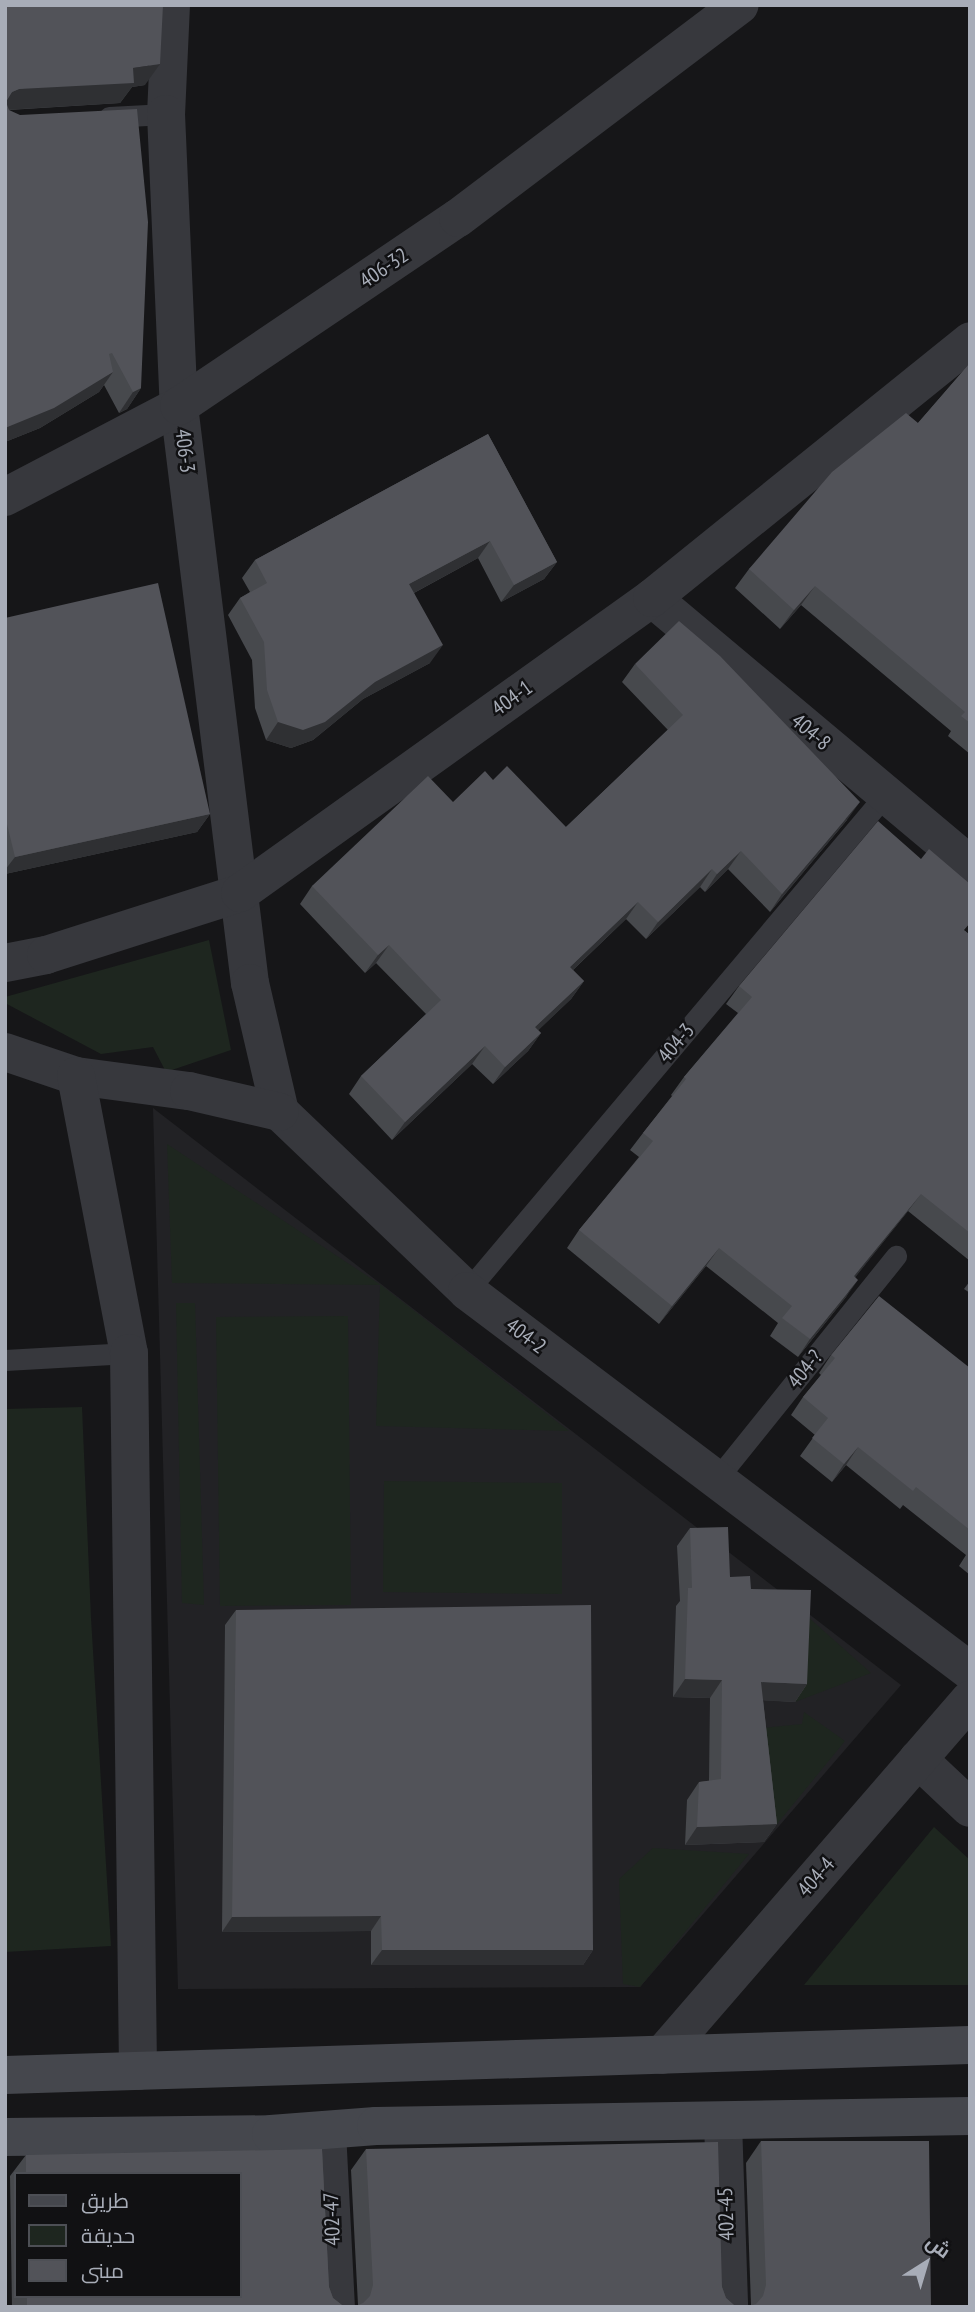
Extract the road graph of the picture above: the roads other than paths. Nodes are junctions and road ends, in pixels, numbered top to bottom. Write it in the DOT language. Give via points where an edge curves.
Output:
graph roads {
  1 [pos="171,5"];
  2 [pos="740,5"];
  3 [pos="166,114"];
  4 [pos="86,118"];
  5 [pos="970,341"];
  6 [pos="179,406"];
  7 [pos="5,497"];
  8 [pos="652,598"];
  9 [pos="886,794"];
  10 [pos="970,865"];
  11 [pos="240,893"];
  12 [pos="5,963"];
  13 [pos="5,1052"];
  14 [pos="76,1076"];
  15 [pos="280,1112"];
  16 [pos="896,1256"];
  17 [pos="467,1291"];
  18 [pos="129,1353"];
  19 [pos="5,1360"];
  20 [pos="715,1481"];
  21 [pos="970,1671"];
  22 [pos="970,1700"];
  23 [pos="918,1759"];
  24 [pos="970,1808"];
  25 [pos="970,2045"];
  26 [pos="662,2055"];
  27 [pos="138,2071"];
  28 [pos="5,2075"];
  29 [pos="970,2116"];
  30 [pos="723,2122"];
  31 [pos="327,2131"];
  32 [pos="5,2137"];
  33 [pos="336,2307"];
  34 [pos="729,2307"];
  1 -- 3 [label="street, 406-3"];
  2 -- 6 [label="street, 406-32" via="458,218"];
  3 -- 4 [label="lane"];
  3 -- 6 [label="street, 406-3"];
  5 -- 8 [label="street, 404-1"];
  6 -- 7 [label="street, 406-32"];
  6 -- 11 [label="street, 406-3"];
  8 -- 9 [label="street, 404-8"];
  8 -- 11 [label="street, 404-1"];
  9 -- 10 [label="street, 404-8"];
  9 -- 17 [label="lane, 404-3"];
  11 -- 12 [label="street, 404-1" via="46,955"];
  11 -- 15 [label="street" via="250,983"];
  13 -- 14 [label="street"];
  14 -- 15 [label="street" via="189,1091"];
  14 -- 18 [label="street"];
  15 -- 17 [label="street, 404-2"];
  16 -- 20 [label="lane, 404-?"];
  17 -- 20 [label="street, 404-2"];
  18 -- 19 [label="lane"];
  18 -- 27 [label="street"];
  20 -- 21 [label="street, 404-2"];
  22 -- 23 [label="street, 404-4"];
  23 -- 24 [label="street"];
  23 -- 26 [label="street, 404-4"];
  25 -- 26 [label="main road"];
  26 -- 27 [label="main road"];
  27 -- 28 [label="main road"];
  29 -- 30 [label="main road"];
  30 -- 31 [label="main road" via="376,2126"];
  30 -- 34 [label="street, 402-45"];
  31 -- 32 [label="main road"];
  31 -- 33 [label="street, 402-47"];
}
